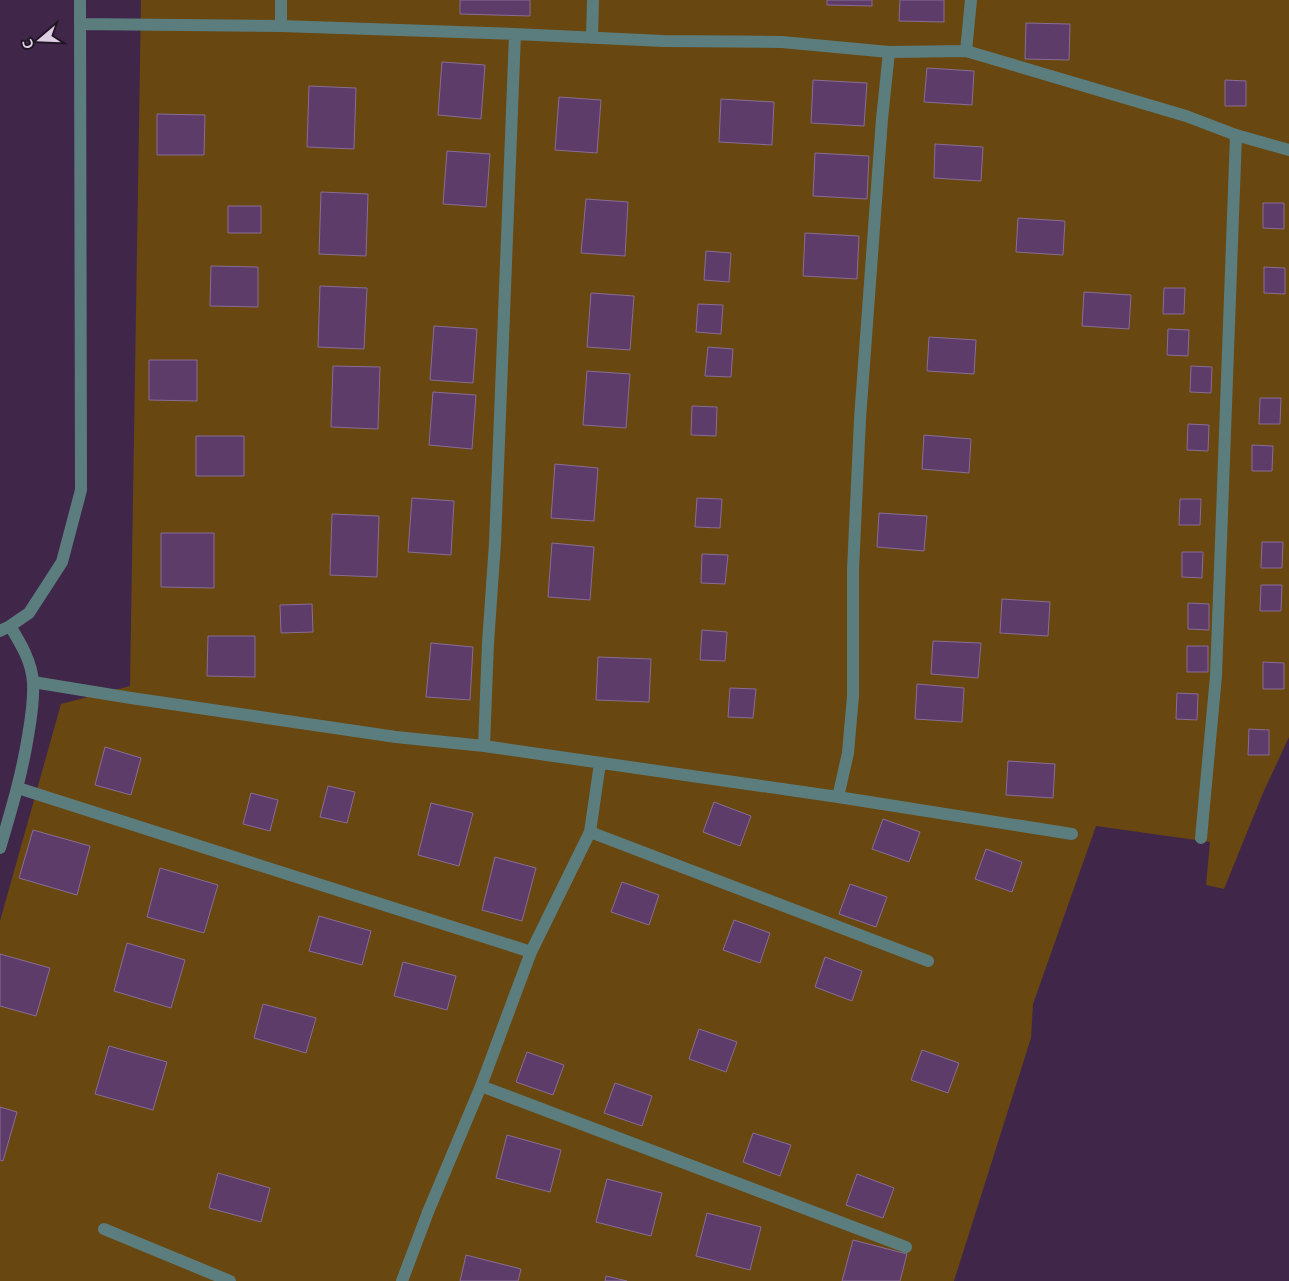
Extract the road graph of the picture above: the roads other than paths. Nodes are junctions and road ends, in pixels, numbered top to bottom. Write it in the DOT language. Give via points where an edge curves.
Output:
graph roads {
  1 [pos="80,0"];
  2 [pos="281,0"];
  3 [pos="593,0"];
  4 [pos="971,0"];
  5 [pos="80,24"];
  6 [pos="280,26"];
  7 [pos="515,34"];
  8 [pos="592,38"];
  9 [pos="966,51"];
  10 [pos="889,52"];
  11 [pos="1236,135"];
  12 [pos="1289,150"];
  13 [pos="5,629"];
  14 [pos="33,682"];
  15 [pos="484,746"];
  16 [pos="600,763"];
  17 [pos="18,788"];
  18 [pos="838,797"];
  19 [pos="590,832"];
  20 [pos="1072,834"];
  21 [pos="1201,838"];
  22 [pos="0,848"];
  23 [pos="531,952"];
  24 [pos="928,961"];
  25 [pos="481,1086"];
  26 [pos="104,1229"];
  27 [pos="906,1247"];
  28 [pos="230,1281"];
  29 [pos="402,1281"];
  1 -- 5 [label="street"];
  2 -- 6 [label="street"];
  3 -- 8 [label="street"];
  4 -- 9 [label="street"];
  5 -- 6 [label="street"];
  5 -- 13 [label="street" via="81,490 62,562 29,613"];
  6 -- 7 [label="street"];
  7 -- 8 [label="street"];
  7 -- 15 [label="street"];
  8 -- 10 [label="street" via="782,42"];
  9 -- 10 [label="street"];
  9 -- 11 [label="street" via="1186,116"];
  10 -- 18 [label="street" via="860,419 853,570 853,696 848,753"];
  11 -- 12 [label="street"];
  11 -- 21 [label="street" via="1216,676"];
  13 -- 14 [label="street" via="25,651"];
  14 -- 15 [label="street" via="396,737"];
  14 -- 17 [label="street" via="31,718"];
  15 -- 16 [label="street"];
  16 -- 18 [label="street"];
  16 -- 19 [label="street"];
  17 -- 22 [label="street"];
  17 -- 23 [label="street"];
  18 -- 20 [label="street"];
  19 -- 23 [label="street"];
  19 -- 24 [label="street"];
  23 -- 25 [label="street"];
  25 -- 27 [label="street"];
  25 -- 29 [label="street"];
  26 -- 28 [label="street"];
}
